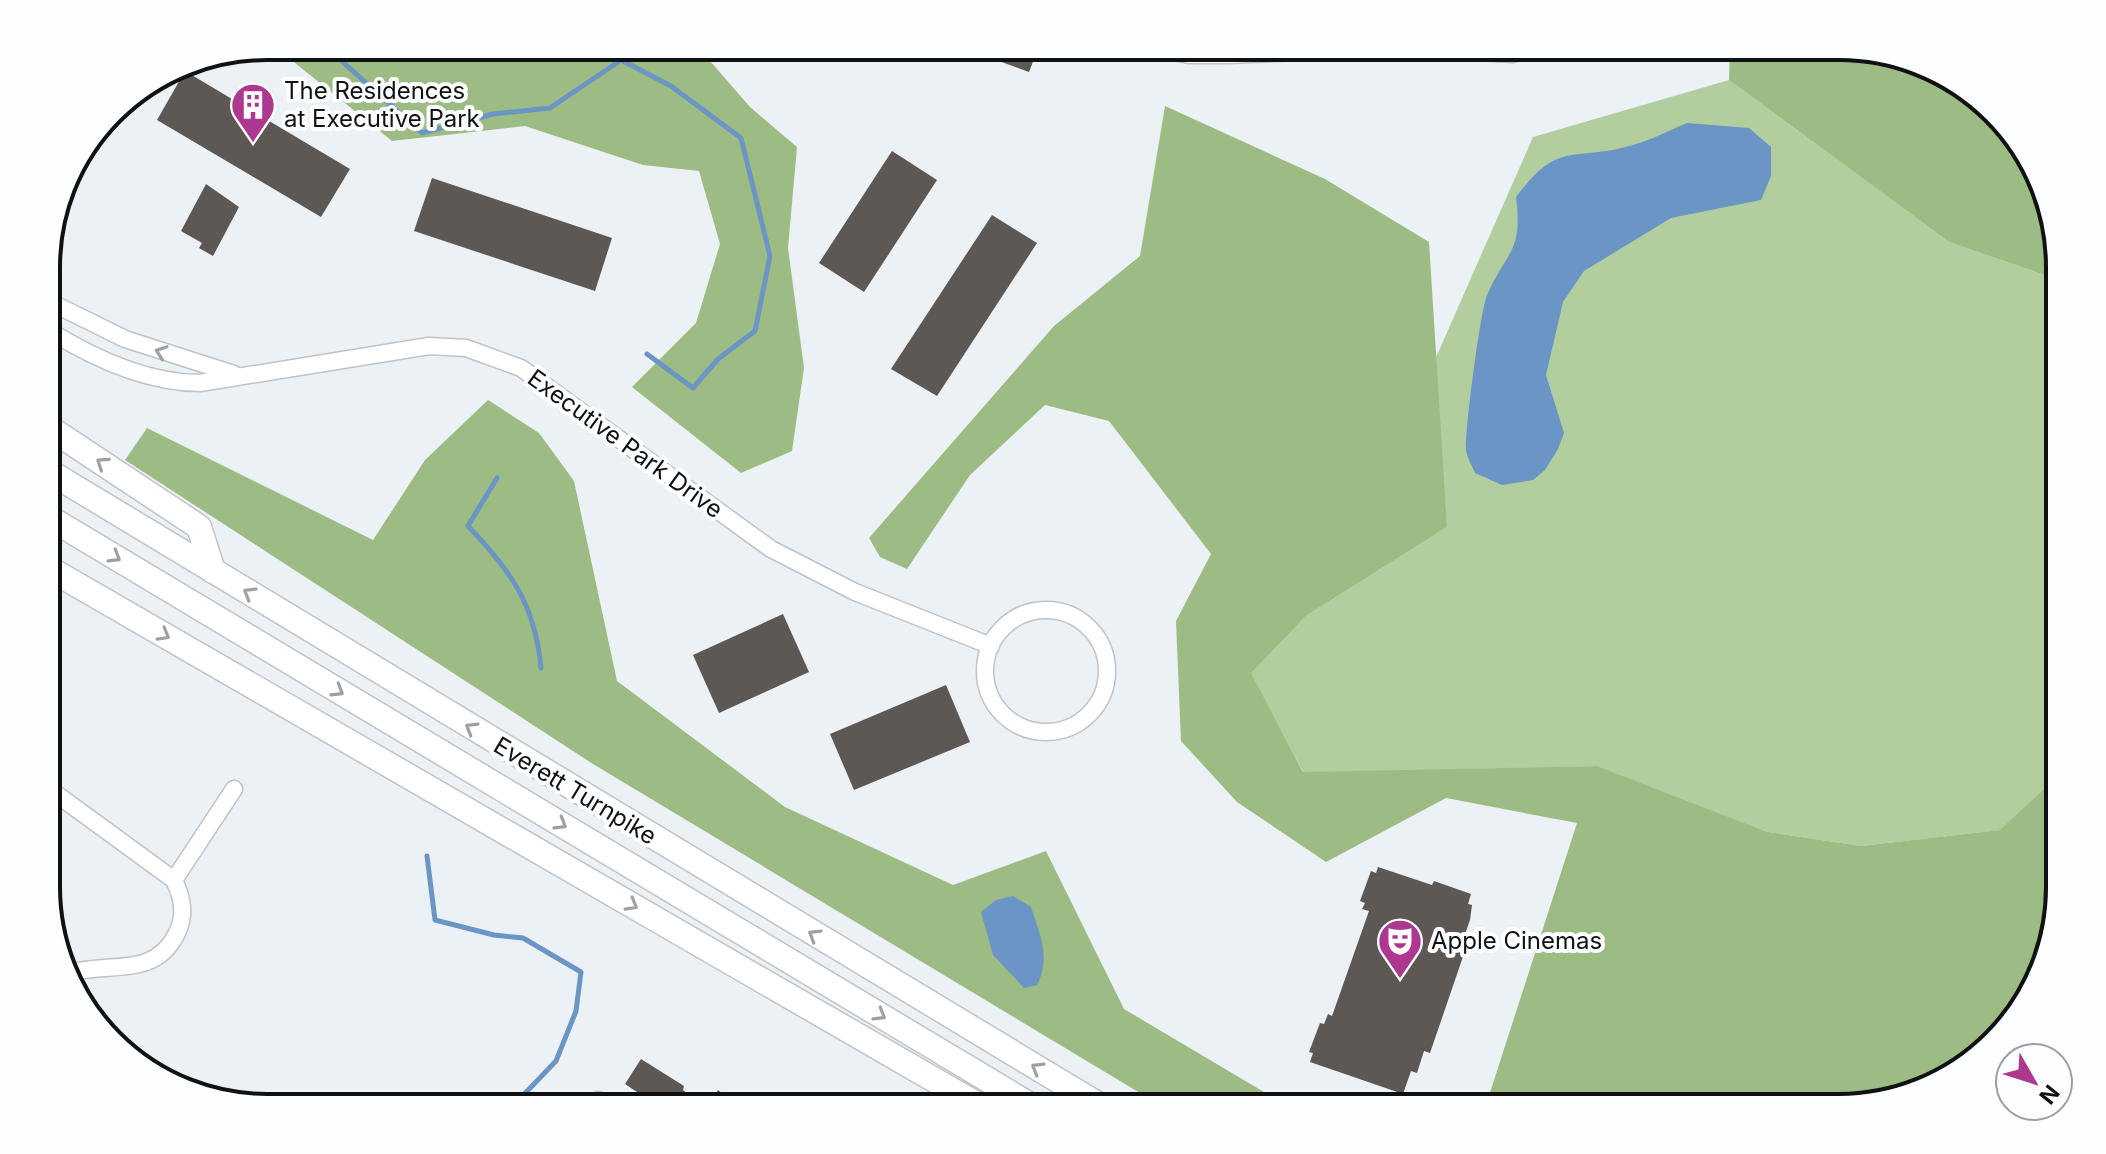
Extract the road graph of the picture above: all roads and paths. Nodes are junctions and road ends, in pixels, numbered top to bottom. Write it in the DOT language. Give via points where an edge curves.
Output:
graph roads {
  1 [pos="60,307"];
  2 [pos="60,337"];
  3 [pos="236,375"];
  4 [pos="60,435"];
  5 [pos="60,478"];
  6 [pos="60,524"];
  7 [pos="213,571"];
  8 [pos="60,575"];
  9 [pos="991,646"];
  10 [pos="234,789"];
  11 [pos="60,797"];
  12 [pos="174,880"];
  13 [pos="78,971"];
  14 [pos="959,1094"];
  15 [pos="1012,1094"];
  16 [pos="1081,1094"];
  3 -- 1 [label="street, Executive Park Drive, one-way" via="125,339"];
  2 -- 3 [label="street, Executive Park Drive" via="164,381 200,383"];
  3 -- 9 [label="street, Executive Park Drive" via="429,346 493,356 547,383 735,525 799,565"];
  7 -- 4 [label="highway, one-way" via="199,527"];
  5 -- 7 [label="highway, Everett Turnpike"];
  6 -- 15 [label="highway, Everett Turnpike, one-way"];
  16 -- 7 [label="highway, Everett Turnpike, one-way"];
  8 -- 14 [label="highway, one-way"];
  9 -- 9 [label="street" via="985,672 991,697 1006,718 1021,727 1049,733 1070,728 1088,716 1103,695 1108,669 1101,643 1073,616 1044,610 1025,614 1007,624"];
  10 -- 12 [label="street"];
  11 -- 12 [label="street"];
  12 -- 13 [label="street" via="183,917 161,954 133,967"];
}
